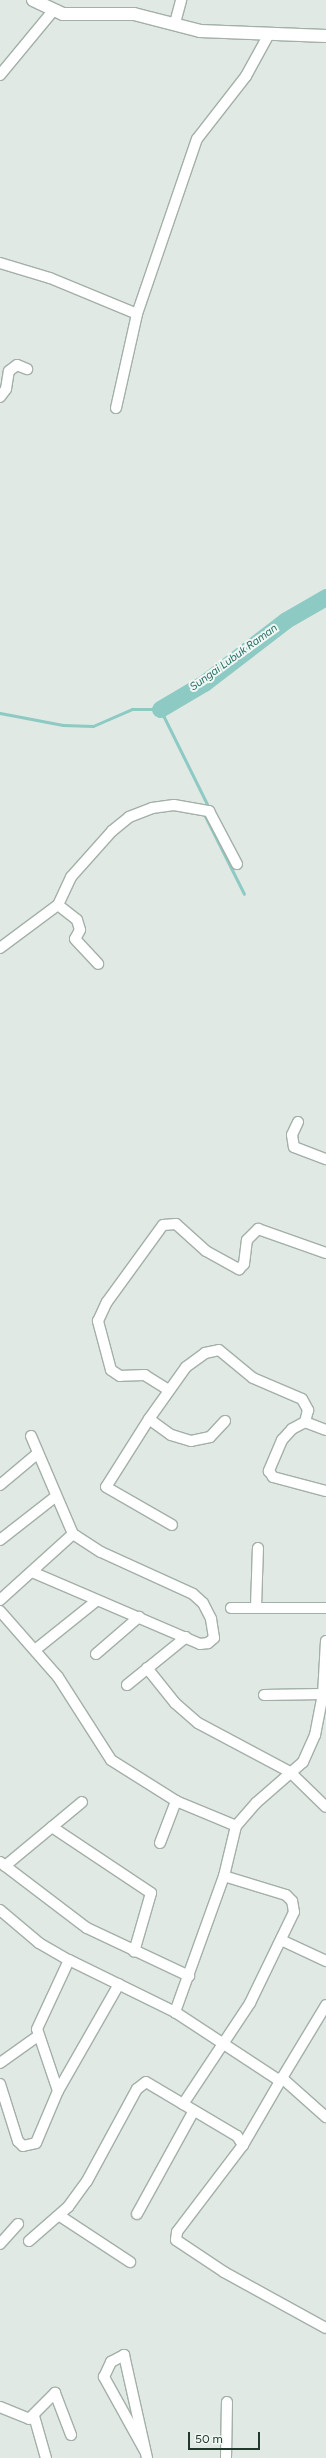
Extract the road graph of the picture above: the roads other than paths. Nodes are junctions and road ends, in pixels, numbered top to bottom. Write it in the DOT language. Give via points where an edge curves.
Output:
graph roads {
  1 [pos="33,0"];
  2 [pos="181,0"];
  3 [pos="53,12"];
  4 [pos="174,23"];
  5 [pos="268,36"];
  6 [pos="326,36"];
  7 [pos="0,75"];
  8 [pos="0,263"];
  9 [pos="137,314"];
  10 [pos="27,369"];
  11 [pos="0,397"];
  12 [pos="116,408"];
  13 [pos="238,864"];
  14 [pos="58,905"];
  15 [pos="0,948"];
  16 [pos="98,964"];
  17 [pos="298,1122"];
  18 [pos="326,1159"];
  19 [pos="326,1253"];
  20 [pos="167,1389"];
  21 [pos="149,1419"];
  22 [pos="225,1422"];
  23 [pos="305,1422"];
  24 [pos="326,1430"];
  25 [pos="31,1436"];
  26 [pos="37,1454"];
  27 [pos="0,1485"];
  28 [pos="326,1491"];
  29 [pos="55,1497"];
  30 [pos="172,1525"];
  31 [pos="73,1534"];
  32 [pos="0,1540"];
  33 [pos="258,1548"];
  34 [pos="32,1572"];
  35 [pos="0,1600"];
  36 [pos="96,1602"];
  37 [pos="256,1607"];
  38 [pos="231,1608"];
  39 [pos="326,1608"];
  40 [pos="0,1611"];
  41 [pos="139,1617"];
  42 [pos="186,1637"];
  43 [pos="326,1641"];
  44 [pos="35,1650"];
  45 [pos="96,1654"];
  46 [pos="146,1668"];
  47 [pos="128,1684"];
  48 [pos="323,1694"];
  49 [pos="264,1695"];
  50 [pos="290,1772"];
  51 [pos="176,1801"];
  52 [pos="82,1802"];
  53 [pos="326,1807"];
  54 [pos="236,1826"];
  55 [pos="52,1827"];
  56 [pos="160,1843"];
  57 [pos="3,1864"];
  58 [pos="224,1876"];
  59 [pos="0,1910"];
  60 [pos="281,1940"];
  61 [pos="134,1952"];
  62 [pos="69,1960"];
  63 [pos="326,1961"];
  64 [pos="189,1976"];
  65 [pos="119,1984"];
  66 [pos="326,2005"];
  67 [pos="176,2012"];
  68 [pos="38,2036"];
  69 [pos="222,2043"];
  70 [pos="0,2063"];
  71 [pos="282,2078"];
  72 [pos="0,2084"];
  73 [pos="58,2091"];
  74 [pos="183,2104"];
  75 [pos="193,2112"];
  76 [pos="326,2117"];
  77 [pos="243,2145"];
  78 [pos="137,2214"];
  79 [pos="60,2216"];
  80 [pos="18,2224"];
  81 [pos="29,2241"];
  82 [pos="0,2244"];
  83 [pos="130,2262"];
  84 [pos="326,2328"];
  85 [pos="227,2402"];
  86 [pos="0,2407"];
  87 [pos="34,2416"];
  88 [pos="71,2435"];
  89 [pos="146,2454"];
  90 [pos="46,2458"];
  91 [pos="226,2458"];
  1 -- 3 [label="street"];
  2 -- 4 [label="street"];
  3 -- 4 [label="street" via="134,14"];
  3 -- 7 [label="street"];
  4 -- 5 [label="street" via="200,31"];
  5 -- 6 [label="street"];
  5 -- 9 [label="street" via="246,76 197,139"];
  8 -- 9 [label="street" via="50,278"];
  9 -- 12 [label="street"];
  10 -- 11 [label="street" via="17,365 9,371 6,389"];
  13 -- 14 [label="street" via="209,811 174,805 152,808 129,817 112,831 71,877"];
  14 -- 15 [label="street"];
  14 -- 16 [label="street" via="77,920 80,930 75,939"];
  17 -- 18 [label="street" via="292,1135 294,1147"];
  19 -- 20 [label="street" via="258,1229 247,1240 244,1264 239,1269 206,1251 176,1224 163,1225 107,1302 98,1321 111,1370 120,1376 145,1375"];
  20 -- 21 [label="street"];
  20 -- 23 [label="street" via="195,1359 219,1350 253,1378 302,1399 308,1410"];
  21 -- 22 [label="street" via="171,1435 191,1441 210,1437"];
  21 -- 30 [label="street" via="106,1487"];
  23 -- 24 [label="street"];
  23 -- 28 [label="street" via="292,1428 282,1440 269,1471 272,1477"];
  25 -- 26 [label="street"];
  26 -- 27 [label="street"];
  26 -- 29 [label="street"];
  29 -- 31 [label="street"];
  29 -- 32 [label="street"];
  31 -- 34 [label="street"];
  31 -- 42 [label="street" via="101,1552 193,1594 203,1603 214,1638 208,1643 200,1644"];
  33 -- 37 [label="street"];
  34 -- 35 [label="street"];
  34 -- 36 [label="street"];
  36 -- 41 [label="street"];
  36 -- 44 [label="street"];
  37 -- 38 [label="street"];
  37 -- 39 [label="street"];
  40 -- 44 [label="street"];
  41 -- 42 [label="street"];
  41 -- 45 [label="street"];
  42 -- 46 [label="street"];
  43 -- 48 [label="street"];
  44 -- 51 [label="street" via="58,1678 111,1760"];
  46 -- 47 [label="street"];
  46 -- 50 [label="street" via="175,1703 198,1723"];
  48 -- 49 [label="street"];
  48 -- 50 [label="street" via="315,1735 303,1762"];
  50 -- 53 [label="street"];
  50 -- 54 [label="street" via="256,1802"];
  51 -- 54 [label="street"];
  51 -- 56 [label="street"];
  52 -- 55 [label="street"];
  54 -- 58 [label="street"];
  55 -- 57 [label="street"];
  55 -- 61 [label="street" via="151,1893"];
  57 -- 61 [label="street" via="87,1928"];
  58 -- 60 [label="street" via="286,1895 292,1901 294,1912"];
  58 -- 64 [label="street"];
  59 -- 62 [label="street" via="39,1943"];
  60 -- 63 [label="street"];
  60 -- 69 [label="street" via="250,2003"];
  61 -- 64 [label="street"];
  62 -- 65 [label="street"];
  62 -- 68 [label="street" via="37,2029"];
  64 -- 67 [label="street"];
  65 -- 67 [label="street"];
  65 -- 73 [label="street"];
  66 -- 71 [label="street"];
  67 -- 69 [label="street"];
  68 -- 70 [label="street"];
  68 -- 73 [label="street"];
  69 -- 71 [label="street" via="278,2080"];
  69 -- 74 [label="street"];
  71 -- 76 [label="street"];
  71 -- 77 [label="street"];
  72 -- 73 [label="street" via="18,2141 23,2146 36,2143"];
  74 -- 75 [label="street"];
  74 -- 79 [label="street" via="143,2083 88,2181"];
  75 -- 77 [label="street" via="237,2136"];
  75 -- 78 [label="street"];
  77 -- 84 [label="street" via="177,2232 176,2240 224,2272"];
  79 -- 81 [label="street"];
  79 -- 83 [label="street"];
  80 -- 82 [label="street"];
  85 -- 91 [label="street"];
  86 -- 87 [label="street" via="30,2419"];
  87 -- 88 [label="street" via="55,2393"];
  87 -- 90 [label="street"];
  89 -- 89 [label="street" via="104,2377 111,2362 124,2355"];
}
